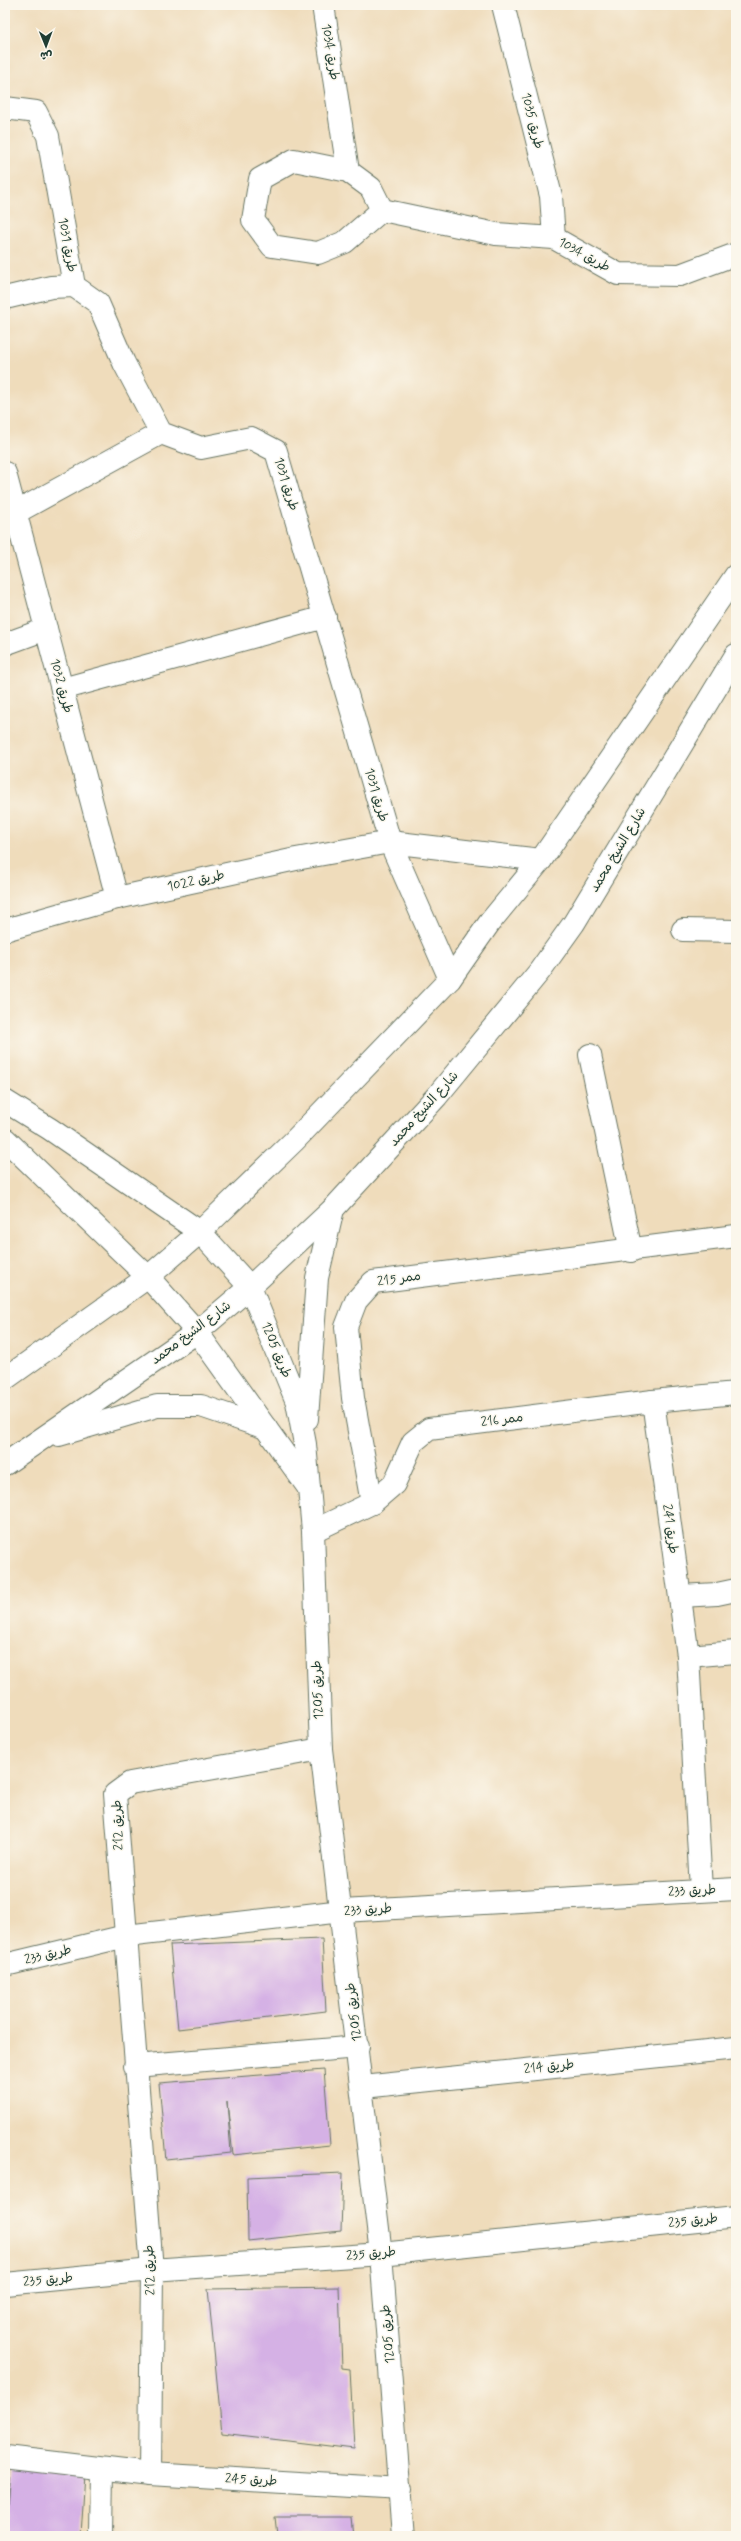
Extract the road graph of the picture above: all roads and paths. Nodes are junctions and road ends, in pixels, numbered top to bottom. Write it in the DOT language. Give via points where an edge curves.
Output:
graph roads {
  1 [pos="323,5"];
  2 [pos="503,5"];
  3 [pos="5,108"];
  4 [pos="348,171"];
  5 [pos="382,210"];
  6 [pos="554,238"];
  7 [pos="736,254"];
  8 [pos="74,286"];
  9 [pos="5,298"];
  10 [pos="161,433"];
  11 [pos="5,473"];
  12 [pos="15,513"];
  13 [pos="736,575"];
  14 [pos="325,617"];
  15 [pos="46,629"];
  16 [pos="5,644"];
  17 [pos="736,655"];
  18 [pos="62,689"];
  19 [pos="390,842"];
  20 [pos="541,860"];
  21 [pos="117,898"];
  22 [pos="5,930"];
  23 [pos="683,930"];
  24 [pos="736,931"];
  25 [pos="450,978"];
  26 [pos="590,1055"];
  27 [pos="5,1101"];
  28 [pos="5,1139"];
  29 [pos="333,1209"];
  30 [pos="200,1232"];
  31 [pos="736,1236"];
  32 [pos="631,1250"];
  33 [pos="148,1277"];
  34 [pos="250,1287"];
  35 [pos="197,1332"];
  36 [pos="5,1379"];
  37 [pos="736,1393"];
  38 [pos="653,1400"];
  39 [pos="266,1428"];
  40 [pos="41,1440"];
  41 [pos="306,1444"];
  42 [pos="5,1464"];
  43 [pos="309,1488"];
  44 [pos="372,1503"];
  45 [pos="313,1531"];
  46 [pos="736,1590"];
  47 [pos="680,1596"];
  48 [pos="736,1652"];
  49 [pos="688,1656"];
  50 [pos="321,1749"];
  51 [pos="736,1889"];
  52 [pos="701,1890"];
  53 [pos="342,1912"];
  54 [pos="126,1936"];
  55 [pos="5,1965"];
  56 [pos="358,2047"];
  57 [pos="736,2048"];
  58 [pos="135,2066"];
  59 [pos="363,2087"];
  60 [pos="736,2216"];
  61 [pos="381,2254"];
  62 [pos="152,2270"];
  63 [pos="5,2284"];
  64 [pos="5,2457"];
  65 [pos="102,2469"];
  66 [pos="150,2474"];
  67 [pos="400,2489"];
  68 [pos="101,2536"];
  69 [pos="403,2536"];
  1 -- 4 [label="street, طريق 1034"];
  2 -- 6 [label="street, طريق 1035" via="551,196"];
  3 -- 8 [label="street, طريق 1031" via="36,112 48,136"];
  4 -- 5 [label="street" via="371,188"];
  4 -- 5 [label="street" via="294,160 260,179 254,220 272,246 318,253 345,242"];
  5 -- 6 [label="street, طريق 1034" via="496,234"];
  6 -- 7 [label="street, طريق 1034" via="618,274 680,275"];
  8 -- 9 [label="street" via="51,287"];
  8 -- 10 [label="street, طريق 1031" via="98,303 124,363"];
  10 -- 12 [label="street"];
  10 -- 14 [label="street, طريق 1031" via="201,448 251,438 276,451"];
  11 -- 12 [label="street, طريق 1032"];
  12 -- 15 [label="street, طريق 1032"];
  13 -- 20 [label="street"];
  14 -- 18 [label="street"];
  14 -- 19 [label="street, طريق 1031"];
  15 -- 16 [label="street"];
  15 -- 18 [label="street, طريق 1032"];
  17 -- 29 [label="street, شارع الشيخ محمد" via="574,923 539,972 437,1096"];
  18 -- 21 [label="street, طريق 1032"];
  19 -- 20 [label="street, طريق 1022"];
  19 -- 21 [label="street, طريق 1022" via="296,859"];
  19 -- 25 [label="street"];
  20 -- 25 [label="street" via="490,922"];
  21 -- 22 [label="street, طريق 1022"];
  23 -- 24 [label="street"];
  25 -- 30 [label="street" via="294,1141"];
  26 -- 32 [label="street"];
  27 -- 30 [label="street, طريق 1205"];
  28 -- 33 [label="street"];
  29 -- 34 [label="street, شارع الشيخ محمد"];
  29 -- 41 [label="street" via="317,1278"];
  30 -- 33 [label="street"];
  30 -- 34 [label="street, طريق 1205"];
  31 -- 32 [label="street, ممر 215"];
  32 -- 44 [label="street, ممر 215" via="372,1282 356,1301 346,1327 353,1398"];
  33 -- 35 [label="street"];
  33 -- 36 [label="street"];
  34 -- 35 [label="street, شارع الشيخ محمد"];
  34 -- 41 [label="street, طريق 1205" via="297,1402"];
  35 -- 39 [label="street"];
  35 -- 40 [label="street, شارع الشيخ محمد"];
  37 -- 38 [label="street, ممر 216"];
  38 -- 44 [label="street, ممر 216" via="429,1429 413,1442 394,1484"];
  38 -- 47 [label="street, طريق 241"];
  39 -- 40 [label="street" via="201,1406 157,1406"];
  39 -- 43 [label="street"];
  40 -- 42 [label="street, شارع الشيخ محمد"];
  41 -- 43 [label="street, طريق 1205"];
  43 -- 45 [label="street, طريق 1205"];
  44 -- 45 [label="street, ممر 216"];
  45 -- 50 [label="street, طريق 1205"];
  46 -- 47 [label="street"];
  47 -- 49 [label="street, طريق 241"];
  48 -- 49 [label="street"];
  49 -- 52 [label="street, طريق 241"];
  50 -- 53 [label="street, طريق 1205"];
  50 -- 54 [label="street, طريق 212" via="130,1783 115,1794"];
  51 -- 52 [label="street, طريق 233"];
  52 -- 53 [label="street, طريق 233"];
  53 -- 54 [label="street, طريق 233"];
  53 -- 56 [label="street, طريق 1205"];
  54 -- 55 [label="street, طريق 233"];
  54 -- 58 [label="street, طريق 212"];
  56 -- 58 [label="street"];
  56 -- 59 [label="street, طريق 1205"];
  57 -- 59 [label="street, طريق 214"];
  58 -- 62 [label="street, طريق 212"];
  59 -- 61 [label="street, طريق 1205"];
  60 -- 61 [label="street, طريق 235"];
  61 -- 62 [label="street, طريق 235"];
  61 -- 67 [label="street, طريق 1205"];
  62 -- 63 [label="street, طريق 235"];
  62 -- 66 [label="street, طريق 212"];
  64 -- 65 [label="street, طريق 245"];
  65 -- 66 [label="street, طريق 245"];
  65 -- 68 [label="street"];
  66 -- 67 [label="street, طريق 245"];
  67 -- 69 [label="street, طريق 1205"];
}
